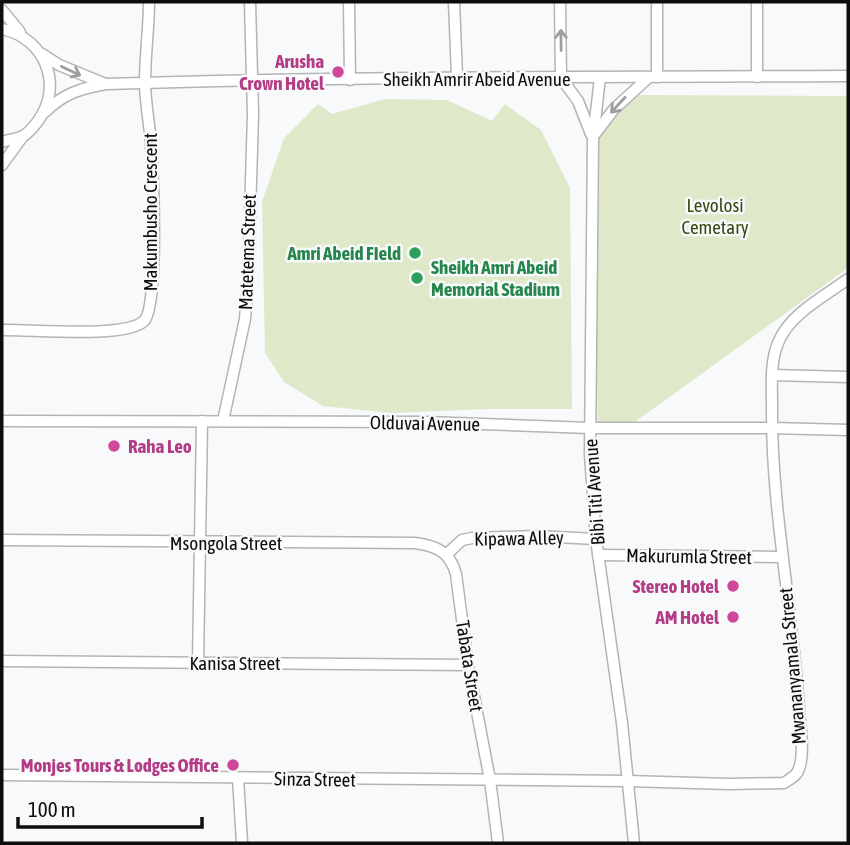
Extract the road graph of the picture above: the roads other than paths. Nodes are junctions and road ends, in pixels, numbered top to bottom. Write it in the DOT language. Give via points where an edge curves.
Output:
graph roads {
  1 [pos="149,2"];
  2 [pos="250,2"];
  3 [pos="349,2"];
  4 [pos="454,2"];
  5 [pos="561,2"];
  6 [pos="657,2"];
  7 [pos="757,2"];
  8 [pos="2,10"];
  9 [pos="2,29"];
  10 [pos="29,41"];
  11 [pos="40,52"];
  12 [pos="457,76"];
  13 [pos="848,76"];
  14 [pos="561,78"];
  15 [pos="600,78"];
  16 [pos="653,78"];
  17 [pos="757,78"];
  18 [pos="350,79"];
  19 [pos="252,82"];
  20 [pos="145,83"];
  21 [pos="106,84"];
  22 [pos="45,112"];
  23 [pos="23,136"];
  24 [pos="593,138"];
  25 [pos="2,142"];
  26 [pos="2,165"];
  27 [pos="848,279"];
  28 [pos="2,330"];
  29 [pos="772,375"];
  30 [pos="848,377"];
  31 [pos="2,421"];
  32 [pos="202,421"];
  33 [pos="223,421"];
  34 [pos="590,428"];
  35 [pos="772,428"];
  36 [pos="848,430"];
  37 [pos="596,538"];
  38 [pos="2,540"];
  39 [pos="200,543"];
  40 [pos="447,554"];
  41 [pos="598,555"];
  42 [pos="781,557"];
  43 [pos="2,662"];
  44 [pos="198,663"];
  45 [pos="468,665"];
  46 [pos="2,775"];
  47 [pos="238,778"];
  48 [pos="490,780"];
  49 [pos="628,781"];
  50 [pos="242,843"];
  51 [pos="498,843"];
  52 [pos="634,843"];
  1 -- 20 [label="street"];
  2 -- 19 [label="street, Matetema Street"];
  3 -- 18 [label="street"];
  4 -- 12 [label="street"];
  14 -- 5 [label="street, one-way"];
  6 -- 16 [label="street"];
  7 -- 17 [label="street"];
  8 -- 10 [label="street"];
  9 -- 10 [label="street"];
  10 -- 11 [label="street"];
  11 -- 21 [label="street, one-way"];
  11 -- 22 [label="street" via="51,81"];
  12 -- 14 [label="street, Sheikh Amrir Abeid Avenue"];
  12 -- 18 [label="street, Sheikh Amrir Abeid Avenue"];
  13 -- 17 [label="street, Sheikh Amrir Abeid Avenue"];
  14 -- 15 [label="street, Sheikh Amrir Abeid Avenue"];
  14 -- 24 [label="street" via="578,102"];
  15 -- 16 [label="street, Sheikh Amrir Abeid Avenue"];
  15 -- 24 [label="street, Bibi Titi Avenue"];
  16 -- 17 [label="street, Sheikh Amrir Abeid Avenue"];
  16 -- 24 [label="street, one-way" via="614,108"];
  18 -- 19 [label="street, Sheikh Amrir Abeid Avenue"];
  19 -- 20 [label="street, Sheikh Amrir Abeid Avenue"];
  19 -- 33 [label="street, Matetema Street" via="248,283"];
  20 -- 21 [label="street, Sheikh Amrir Abeid Avenue"];
  20 -- 28 [label="street, Makumbusho Crescent" via="151,146 153,285 145,320 106,331"];
  21 -- 22 [label="street" via="80,88"];
  22 -- 23 [label="street"];
  23 -- 25 [label="street"];
  23 -- 26 [label="street"];
  24 -- 34 [label="street, Bibi Titi Avenue"];
  27 -- 29 [label="street, Mwananyamala Street" via="796,318 781,336"];
  29 -- 30 [label="street"];
  29 -- 35 [label="street, Mwananyamala Street"];
  31 -- 32 [label="street, Olduvai Avenue"];
  32 -- 33 [label="street, Olduvai Avenue"];
  32 -- 39 [label="street"];
  33 -- 34 [label="street, Olduvai Avenue"];
  34 -- 35 [label="street, Olduvai Avenue"];
  34 -- 37 [label="street, Bibi Titi Avenue"];
  35 -- 36 [label="street, Olduvai Avenue"];
  35 -- 42 [label="street, Mwananyamala Street"];
  37 -- 40 [label="street, Kipawa Alley" via="472,538 462,540"];
  37 -- 41 [label="street, Bibi Titi Avenue"];
  38 -- 39 [label="street, Msongola Street"];
  39 -- 40 [label="street, Msongola Street" via="415,543"];
  39 -- 44 [label="street"];
  40 -- 45 [label="street, Tabata Street" via="456,574"];
  41 -- 42 [label="street, Makurumla Street"];
  41 -- 49 [label="street, Bibi Titi Avenue"];
  42 -- 49 [label="street, Mwananyamala Street" via="798,691 802,746 797,772 784,783"];
  43 -- 44 [label="street, Kanisa Street"];
  44 -- 45 [label="street, Kanisa Street"];
  45 -- 48 [label="street, Tabata Street"];
  46 -- 47 [label="street, Sinza Street"];
  47 -- 48 [label="street, Sinza Street"];
  47 -- 50 [label="street"];
  48 -- 49 [label="street, Sinza Street"];
  48 -- 51 [label="street, Tabata Street"];
  49 -- 52 [label="street, Bibi Titi Avenue"];
}
